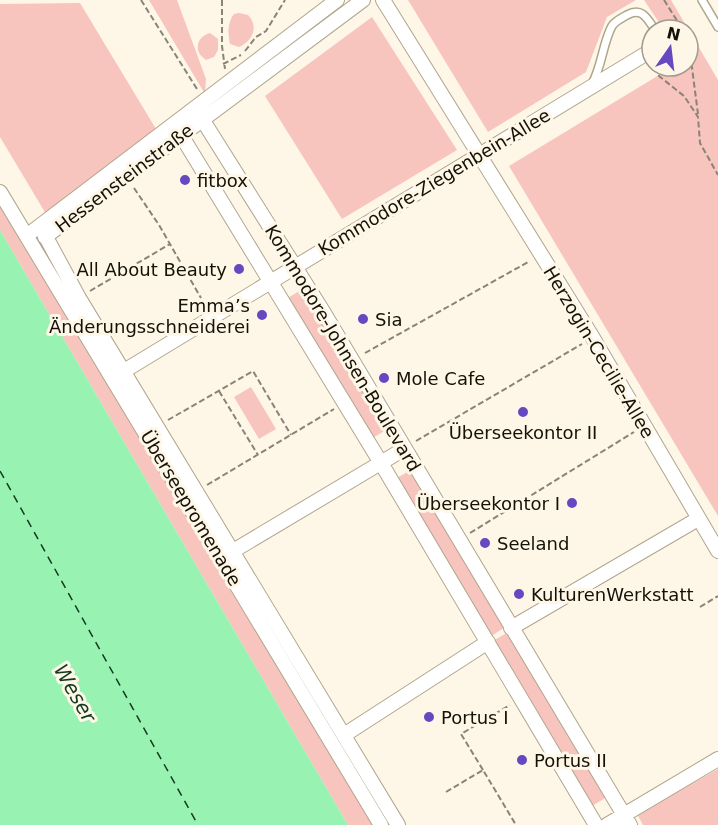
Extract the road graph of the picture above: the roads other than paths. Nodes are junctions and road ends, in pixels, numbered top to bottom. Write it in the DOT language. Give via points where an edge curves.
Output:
graph roads {
  1 [pos="338,0"];
  2 [pos="363,0"];
  3 [pos="383,0"];
  4 [pos="702,0"];
  5 [pos="647,18"];
  6 [pos="718,27"];
  7 [pos="640,57"];
  8 [pos="590,88"];
  9 [pos="202,119"];
  10 [pos="181,135"];
  11 [pos="478,156"];
  12 [pos="0,192"];
  13 [pos="43,231"];
  14 [pos="26,236"];
  15 [pos="295,266"];
  16 [pos="270,281"];
  17 [pos="124,371"];
  18 [pos="404,449"];
  19 [pos="381,463"];
  20 [pos="698,519"];
  21 [pos="718,550"];
  22 [pos="233,551"];
  23 [pos="512,628"];
  24 [pos="488,642"];
  25 [pos="344,735"];
  26 [pos="718,759"];
  27 [pos="627,820"];
  28 [pos="381,825"];
  29 [pos="398,825"];
  30 [pos="596,825"];
  31 [pos="607,825"];
  1 -- 13 [label="street"];
  2 -- 9 [label="street, Hessensteinstraße"];
  3 -- 11 [label="street, Herzogin-Cecilie-Allee"];
  4 -- 6 [label="lane"];
  5 -- 8 [label="lane" via="633,12 616,22"];
  7 -- 8 [label="street, Kommodore-Ziegenbein-Allee"];
  8 -- 11 [label="street, Kommodore-Ziegenbein-Allee"];
  9 -- 10 [label="street, Hessensteinstraße"];
  9 -- 15 [label="street, Kommodore-Johnsen-Boulevard"];
  10 -- 13 [label="street, Hessensteinstraße"];
  10 -- 16 [label="street, Kommodore-Johnsen-Boulevard"];
  11 -- 15 [label="street, Kommodore-Ziegenbein-Allee"];
  11 -- 20 [label="street, Herzogin-Cecilie-Allee" via="592,338"];
  12 -- 14 [label="street, Überseepromenade"];
  13 -- 14 [label="street"];
  13 -- 17 [label="street, Überseepromenade"];
  14 -- 28 [label="street, Überseepromenade"];
  15 -- 16 [label="street, Kommodore-Ziegenbein-Allee"];
  15 -- 18 [label="street, Kommodore-Johnsen-Boulevard"];
  16 -- 17 [label="street, Kommodore-Ziegenbein-Allee"];
  16 -- 19 [label="street, Kommodore-Johnsen-Boulevard"];
  17 -- 22 [label="street, Überseepromenade"];
  18 -- 19 [label="street"];
  18 -- 23 [label="street, Kommodore-Johnsen-Boulevard"];
  19 -- 22 [label="street"];
  19 -- 24 [label="street, Kommodore-Johnsen-Boulevard"];
  20 -- 21 [label="street, Herzogin-Cecilie-Allee"];
  20 -- 23 [label="street"];
  22 -- 25 [label="street, Überseepromenade"];
  23 -- 27 [label="street, Kommodore-Johnsen-Boulevard"];
  24 -- 25 [label="street"];
  24 -- 30 [label="street, Kommodore-Johnsen-Boulevard"];
  25 -- 29 [label="street, Überseepromenade"];
  26 -- 27 [label="street"];
  27 -- 31 [label="street"];
}
